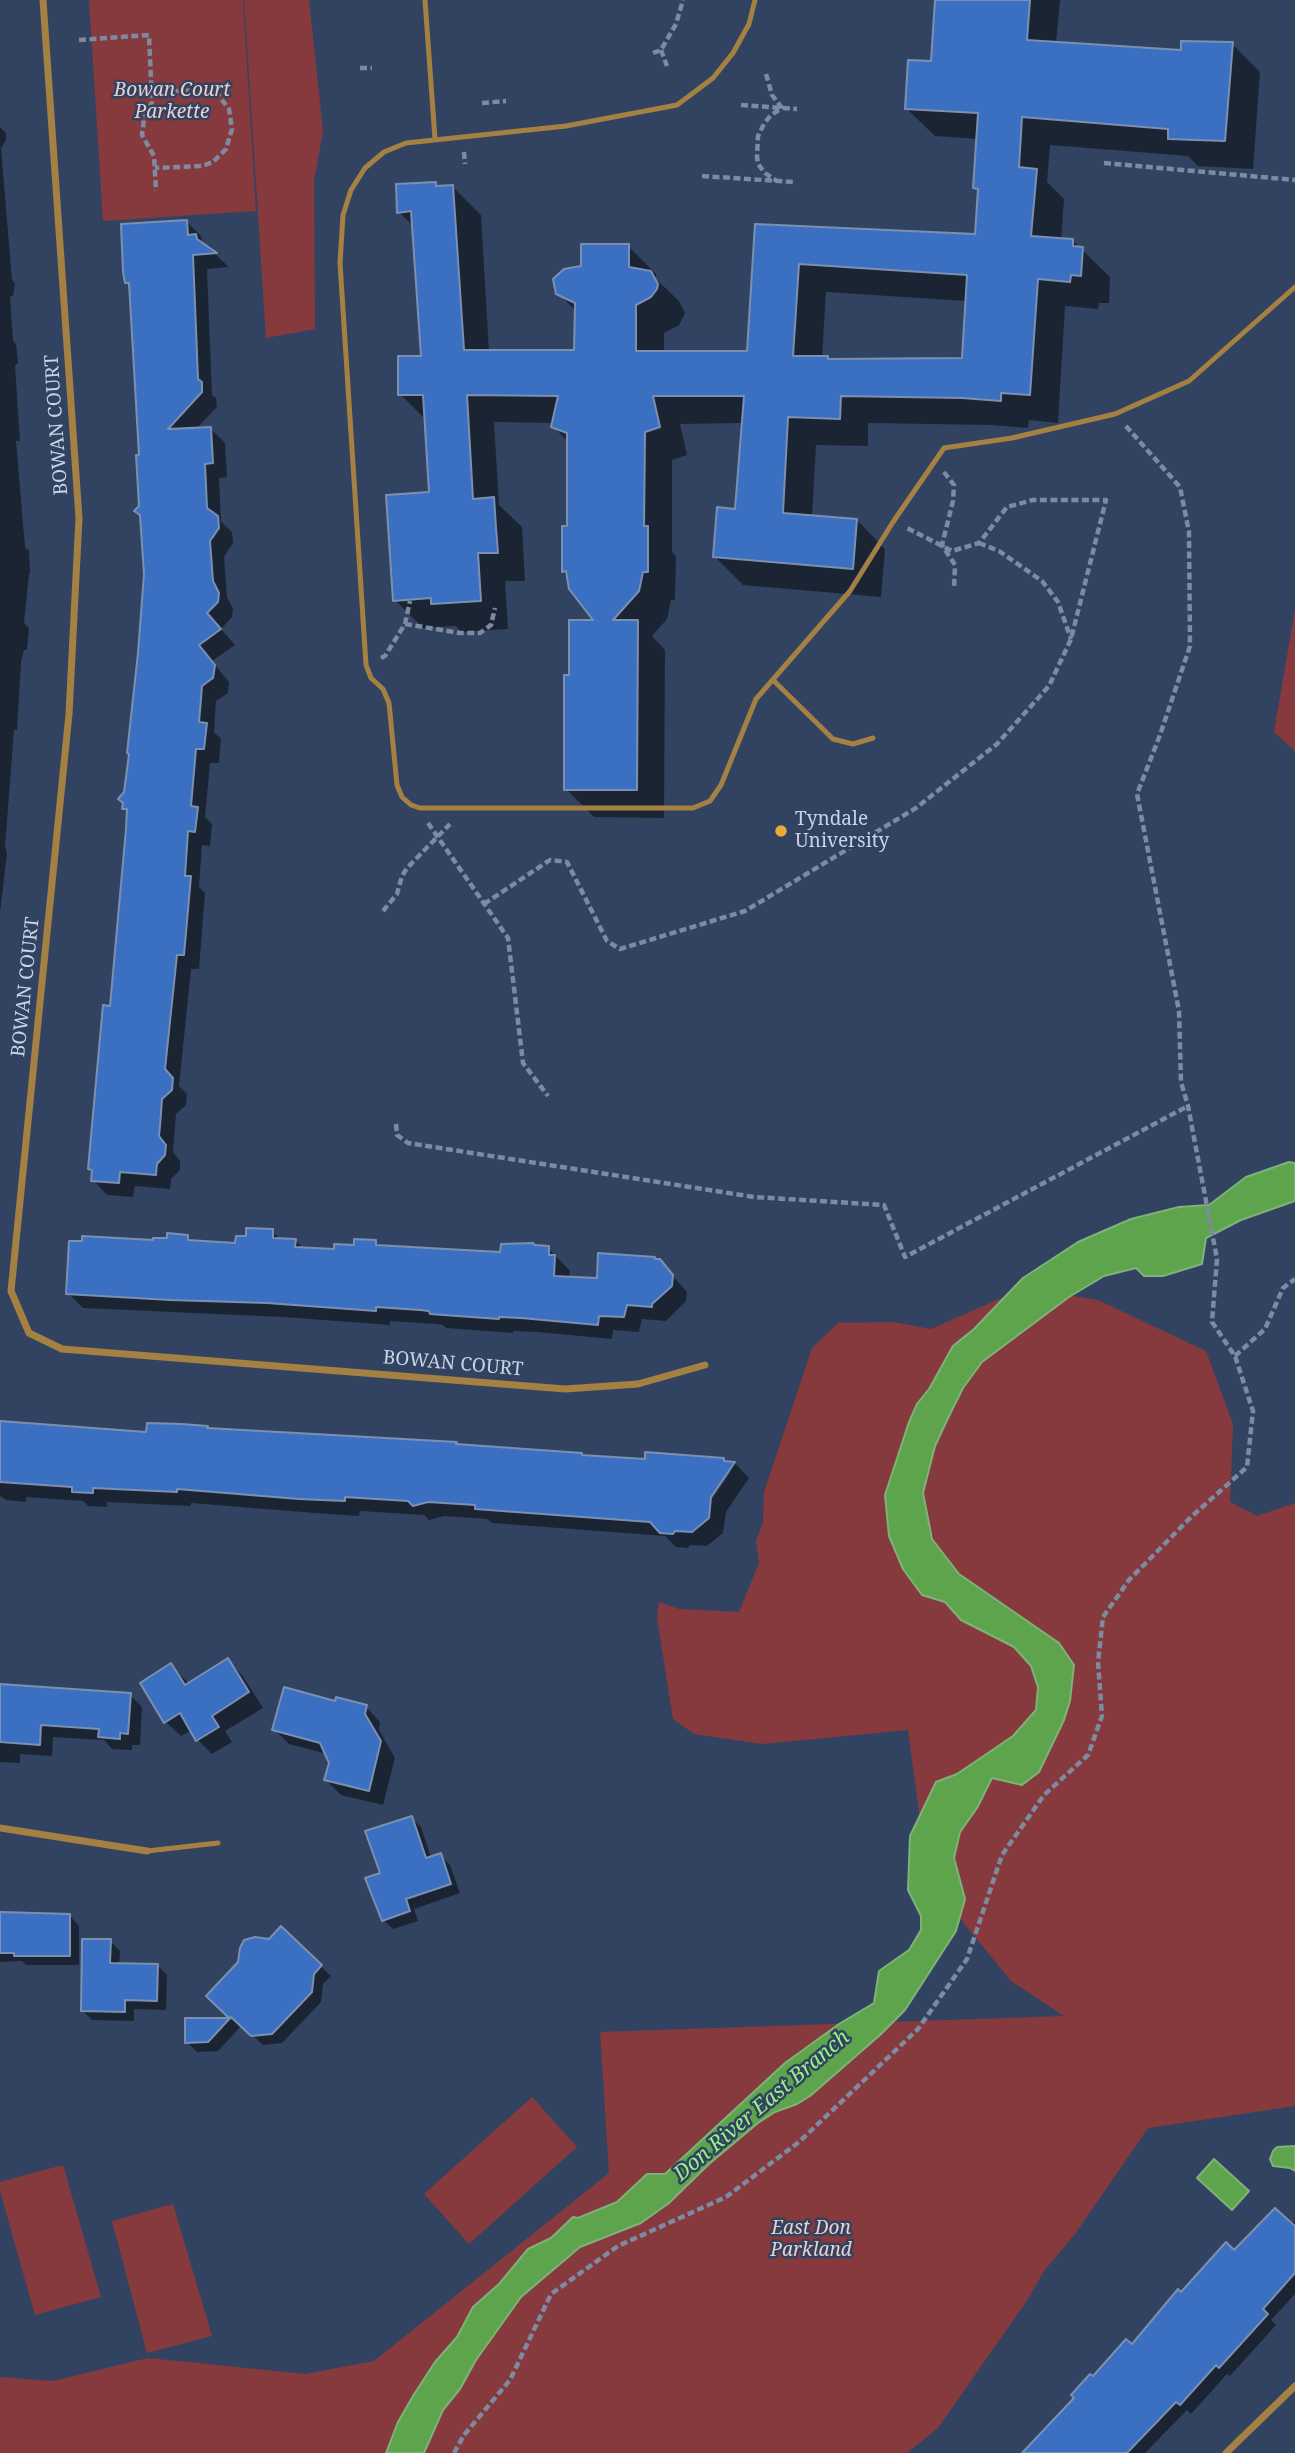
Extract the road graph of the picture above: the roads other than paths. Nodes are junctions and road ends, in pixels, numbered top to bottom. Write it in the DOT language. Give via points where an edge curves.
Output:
graph roads {
  1 [pos="43,0"];
  2 [pos="425,0"];
  3 [pos="755,0"];
  4 [pos="435,139"];
  5 [pos="1295,287"];
  6 [pos="773,680"];
  7 [pos="873,738"];
  8 [pos="705,1365"];
  9 [pos="0,1828"];
  10 [pos="218,1843"];
  11 [pos="147,1851"];
  12 [pos="1295,2386"];
  13 [pos="1226,2453"];
  1 -- 8 [label="street, BOWAN COURT" via="79,518 69,714 11,1291 29,1333 62,1349 565,1389 638,1384"];
  2 -- 4 [label="lane"];
  3 -- 4 [label="lane" via="749,24 733,52 713,78 677,105 566,125"];
  4 -- 6 [label="lane" via="384,152 365,168 343,215 340,263 366,665 389,702 402,797 420,808 693,808 710,801 721,785 756,699"];
  5 -- 6 [label="lane" via="1189,381 1115,414 944,448 850,591"];
  6 -- 7 [label="lane" via="833,739 853,744"];
  9 -- 11 [label="street"];
  10 -- 11 [label="lane"];
  12 -- 13 [label="street"];
}
